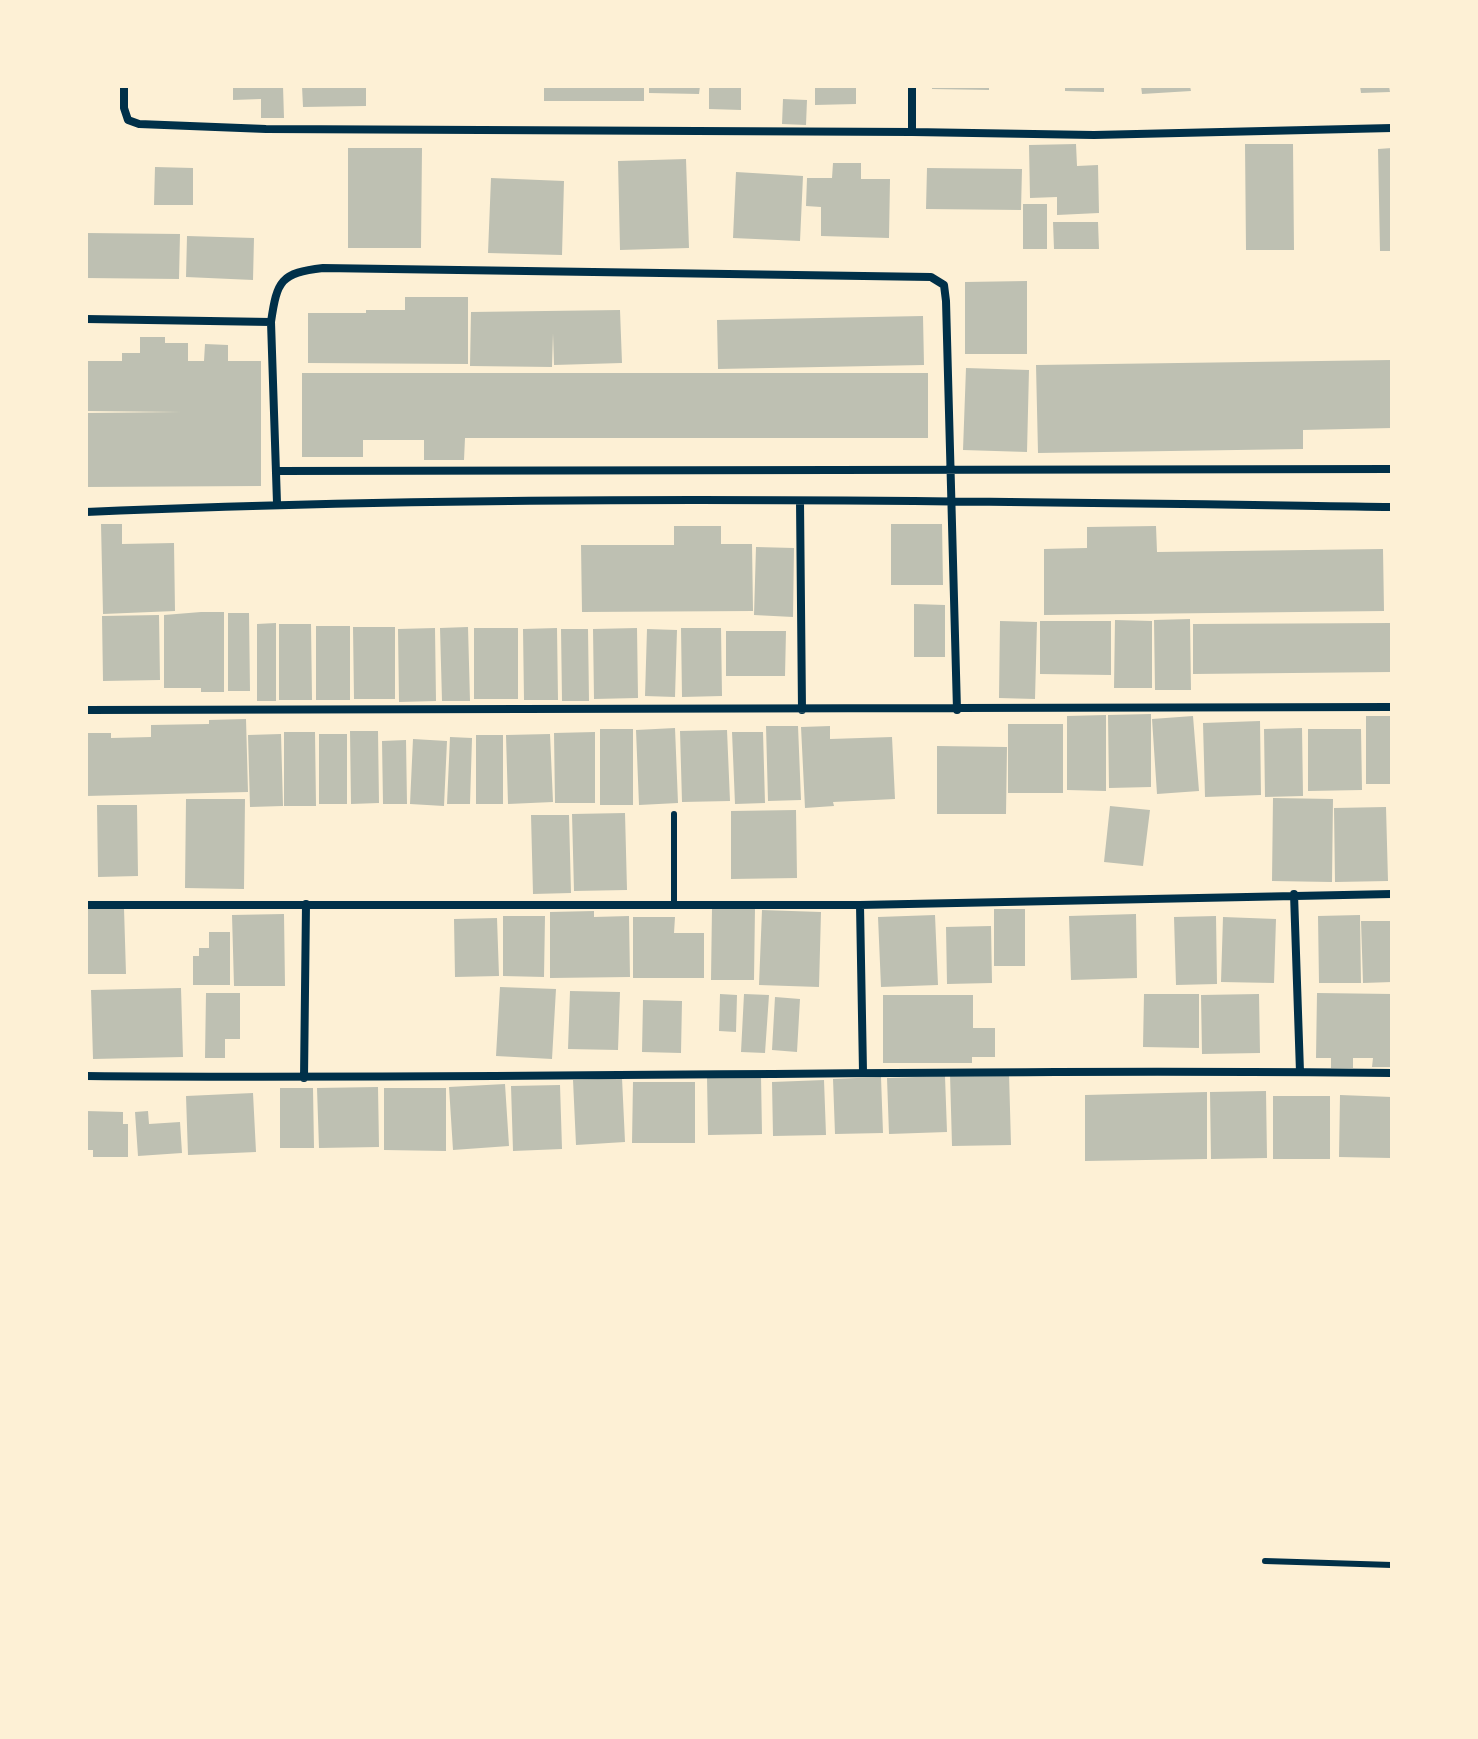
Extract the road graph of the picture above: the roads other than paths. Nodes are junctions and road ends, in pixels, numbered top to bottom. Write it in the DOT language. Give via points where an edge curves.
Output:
graph roads {
  1 [pos="124,86"];
  2 [pos="912,86"];
  3 [pos="1392,128"];
  4 [pos="912,132"];
  5 [pos="86,319"];
  6 [pos="271,322"];
  7 [pos="1392,469"];
  8 [pos="950,470"];
  9 [pos="277,471"];
  10 [pos="800,501"];
  11 [pos="952,501"];
  12 [pos="277,503"];
  13 [pos="1392,507"];
  14 [pos="86,512"];
  15 [pos="1392,707"];
  16 [pos="86,710"];
  17 [pos="802,710"];
  18 [pos="957,710"];
  19 [pos="674,814"];
  20 [pos="1294,894"];
  21 [pos="1392,894"];
  22 [pos="306,904"];
  23 [pos="86,905"];
  24 [pos="860,905"];
  25 [pos="674,906"];
  26 [pos="863,1072"];
  27 [pos="1300,1072"];
  28 [pos="1392,1073"];
  29 [pos="86,1076"];
  30 [pos="304,1078"];
  31 [pos="1265,1561"];
  32 [pos="1392,1565"];
  1 -- 4 [label="street" via="128,120 139,124"];
  2 -- 4 [label="street"];
  3 -- 4 [label="street" via="1094,135"];
  5 -- 6 [label="street"];
  6 -- 8 [label="street" via="275,292 286,278 323,268 931,277 944,285 946,301"];
  6 -- 9 [label="street"];
  7 -- 8 [label="street"];
  8 -- 9 [label="street"];
  8 -- 11 [label="street"];
  9 -- 12 [label="street"];
  10 -- 11 [label="street"];
  10 -- 12 [label="street"];
  10 -- 17 [label="street"];
  11 -- 13 [label="street"];
  11 -- 18 [label="street"];
  12 -- 14 [label="street"];
  15 -- 18 [label="street"];
  16 -- 17 [label="street"];
  17 -- 18 [label="street"];
  19 -- 25 [label="lane"];
  20 -- 21 [label="street"];
  20 -- 24 [label="street"];
  20 -- 27 [label="street"];
  22 -- 23 [label="street"];
  22 -- 25 [label="street"];
  22 -- 30 [label="street"];
  24 -- 25 [label="street"];
  24 -- 26 [label="street"];
  26 -- 27 [label="street"];
  26 -- 30 [label="street"];
  27 -- 28 [label="street"];
  29 -- 30 [label="street"];
  31 -- 32 [label="lane"];
}
